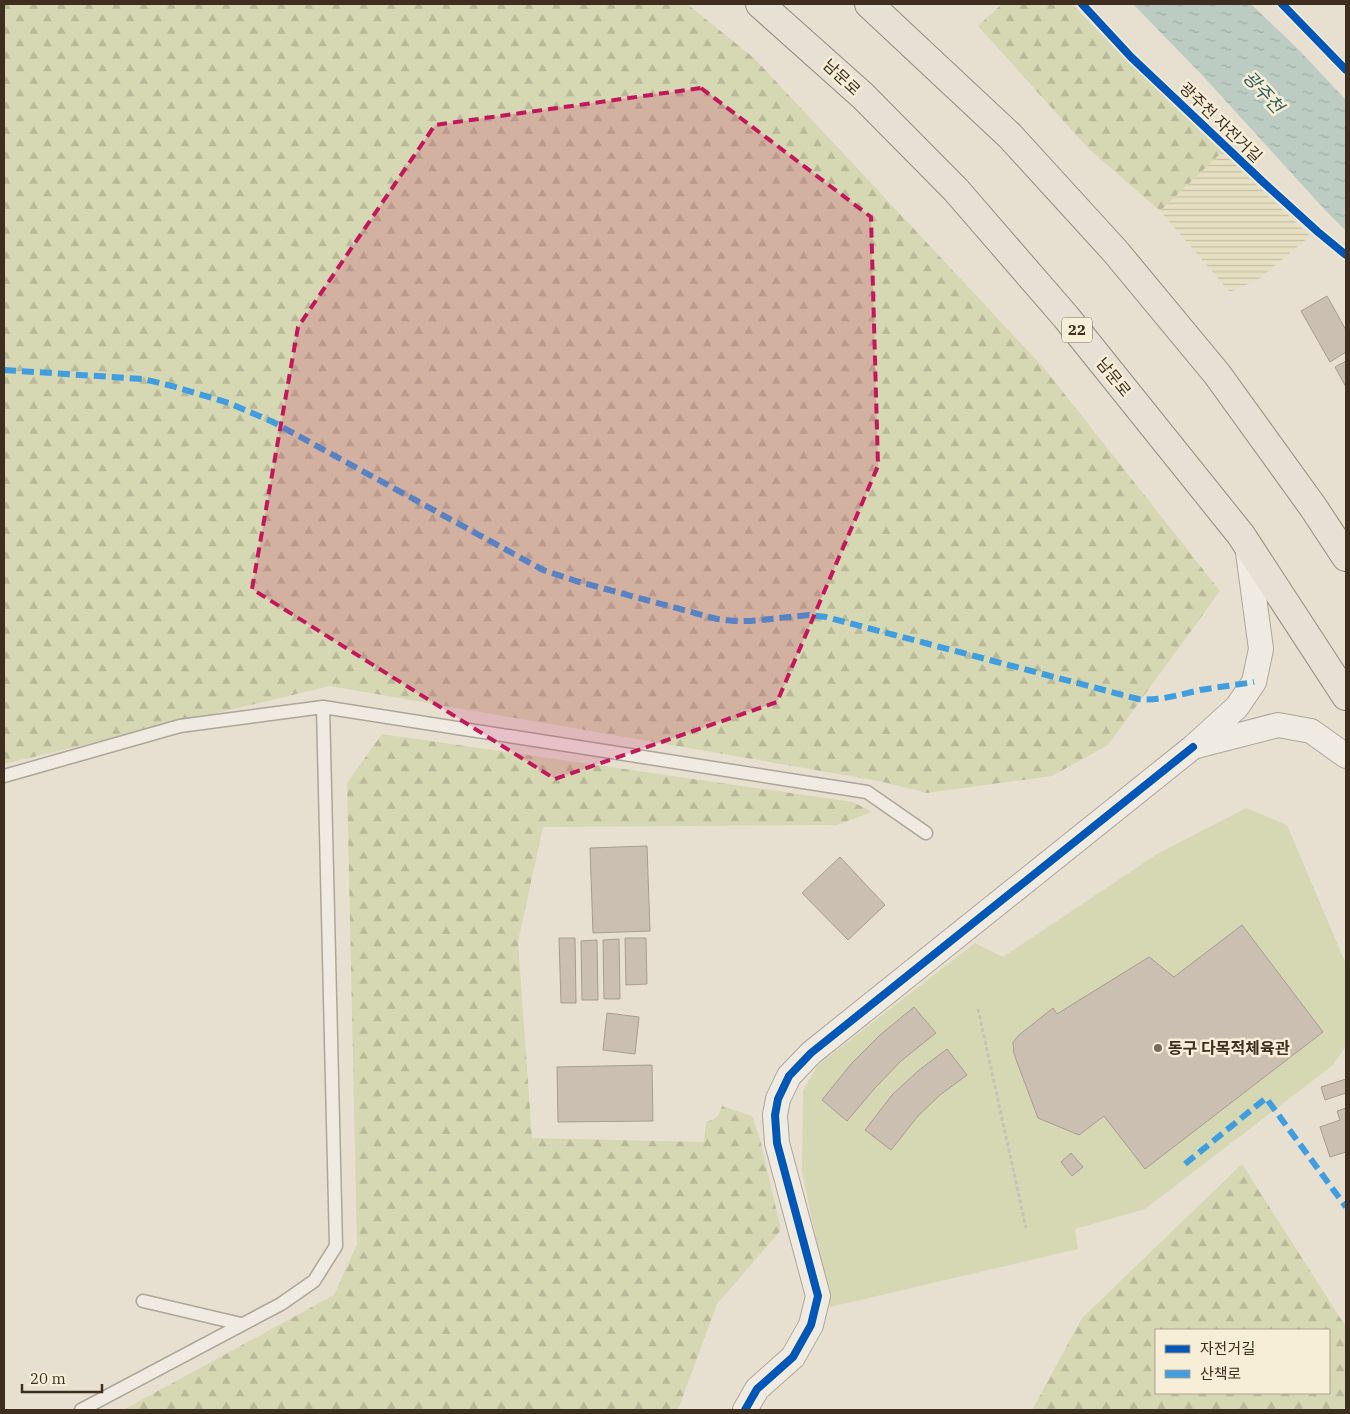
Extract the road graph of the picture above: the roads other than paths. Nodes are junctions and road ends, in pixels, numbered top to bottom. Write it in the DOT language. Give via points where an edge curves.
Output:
graph roads {
  1 [pos="760,4"];
  2 [pos="869,4"];
  3 [pos="1247,545"];
  4 [pos="1346,557"];
  5 [pos="1346,696"];
  6 [pos="324,707"];
  7 [pos="1193,747"];
  8 [pos="1346,756"];
  9 [pos="4,776"];
  10 [pos="926,833"];
  11 [pos="143,1301"];
  12 [pos="241,1324"];
  13 [pos="81,1410"];
  14 [pos="745,1410"];
  1 -- 3 [label="main road, 남문로 / 22" via="863,96 956,190 1066,317"];
  2 -- 4 [label="main road" via="1010,136 1115,251 1217,374"];
  3 -- 5 [label="main road, 남문로 / 22"];
  3 -- 7 [label="street" via="1261,649 1254,682 1237,707"];
  6 -- 9 [label="lane" via="180,726"];
  6 -- 10 [label="lane" via="867,792"];
  6 -- 12 [label="lane" via="336,1246 314,1281 281,1304"];
  7 -- 8 [label="street" via="1278,725 1311,732"];
  7 -- 14 [label="street" via="811,1053 789,1076 778,1098 775,1115 777,1143 818,1296 810,1325 793,1357 757,1389"];
  11 -- 12 [label="lane"];
  12 -- 13 [label="lane"];
}
